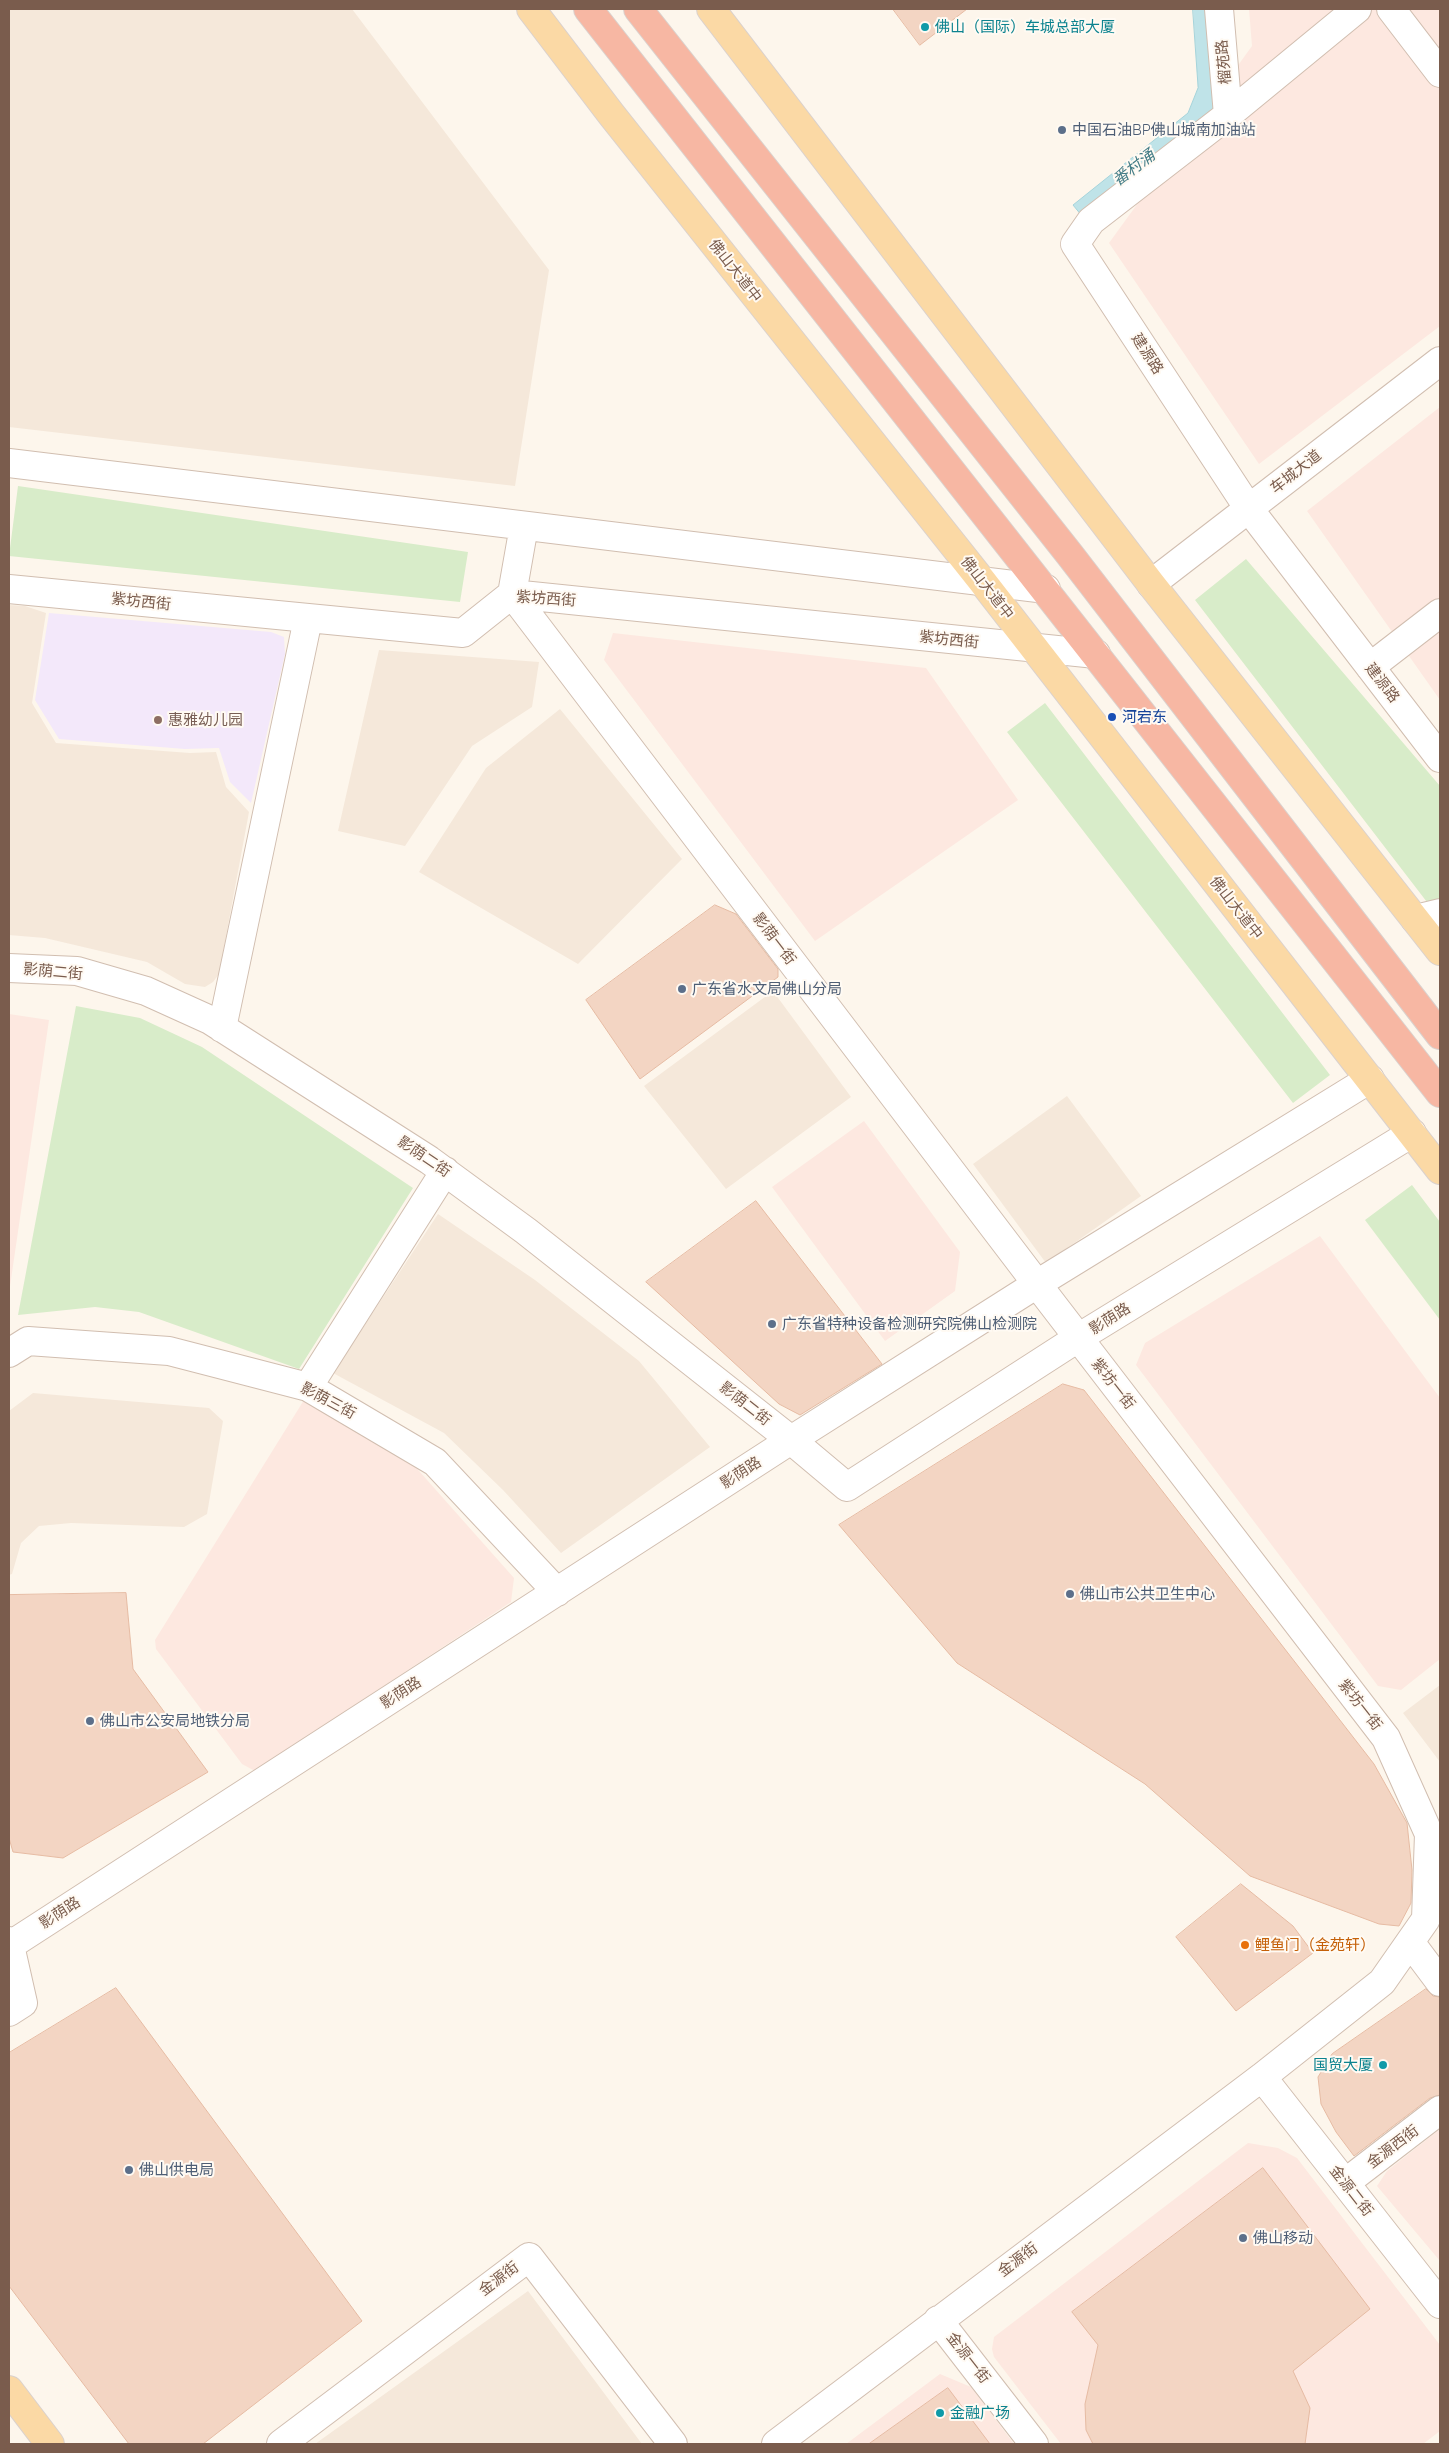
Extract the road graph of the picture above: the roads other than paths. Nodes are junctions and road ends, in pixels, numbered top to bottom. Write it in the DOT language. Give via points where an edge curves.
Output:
graph roads {
  1 [pos="531,9"];
  2 [pos="588,9"];
  3 [pos="638,9"];
  4 [pos="711,9"];
  5 [pos="1219,9"];
  6 [pos="1357,9"];
  7 [pos="1390,9"];
  8 [pos="1440,73"];
  9 [pos="1228,115"];
  10 [pos="1440,361"];
  11 [pos="9,463"];
  12 [pos="1249,509"];
  13 [pos="524,526"];
  14 [pos="982,581"];
  15 [pos="1152,584"];
  16 [pos="1046,589"];
  17 [pos="9,590"];
  18 [pos="512,594"];
  19 [pos="1440,613"];
  20 [pos="308,619"];
  21 [pos="1033,649"];
  22 [pos="1096,654"];
  23 [pos="1370,667"];
  24 [pos="1440,758"];
  25 [pos="1428,916"];
  26 [pos="1440,951"];
  27 [pos="9,968"];
  28 [pos="222,1028"];
  29 [pos="1440,1035"];
  30 [pos="1370,1079"];
  31 [pos="1440,1093"];
  32 [pos="1412,1133"];
  33 [pos="1440,1170"];
  34 [pos="445,1171"];
  35 [pos="1037,1284"];
  36 [pos="1078,1338"];
  37 [pos="9,1353"];
  38 [pos="308,1387"];
  39 [pos="792,1440"];
  40 [pos="557,1592"];
  41 [pos="1434,1867"];
  42 [pos="1410,1942"];
  43 [pos="9,1944"];
  44 [pos="1440,1982"];
  45 [pos="9,2012"];
  46 [pos="1262,2077"];
  47 [pos="1440,2110"];
  48 [pos="1345,2183"];
  49 [pos="1440,2304"];
  50 [pos="938,2320"];
  51 [pos="9,2390"];
  52 [pos="50,2444"];
  53 [pos="281,2444"];
  54 [pos="673,2444"];
  55 [pos="776,2444"];
  56 [pos="1034,2444"];
  1 -- 14 [label="main road, 佛山大道中"];
  2 -- 16 [label="highway"];
  3 -- 29 [label="highway" via="1070,555"];
  4 -- 15 [label="main road"];
  5 -- 9 [label="street, 榴苑路"];
  6 -- 9 [label="street, 建源路"];
  7 -- 8 [label="street"];
  9 -- 12 [label="street, 建源路" via="1091,222 1075,244"];
  10 -- 12 [label="street, 车城大道"];
  11 -- 13 [label="street"];
  12 -- 15 [label="street, 车城大道"];
  12 -- 23 [label="street, 建源路"];
  13 -- 14 [label="street"];
  13 -- 18 [label="street"];
  14 -- 16 [label="street"];
  14 -- 21 [label="main road, 佛山大道中"];
  15 -- 25 [label="main road"];
  16 -- 22 [label="highway"];
  17 -- 20 [label="street, 紫坊西街"];
  18 -- 20 [label="street, 紫坊西街" via="463,633"];
  18 -- 21 [label="street, 紫坊西街"];
  18 -- 35 [label="street, 影荫一街"];
  19 -- 23 [label="street"];
  20 -- 28 [label="street"];
  21 -- 22 [label="street, 紫坊西街"];
  21 -- 30 [label="main road, 佛山大道中"];
  22 -- 31 [label="highway"];
  23 -- 24 [label="street, 建源路"];
  25 -- 26 [label="main road"];
  27 -- 28 [label="street, 影荫二街" via="77,971 146,991"];
  28 -- 34 [label="street, 影荫二街"];
  30 -- 32 [label="main road, 佛山大道中"];
  30 -- 35 [label="street, 影荫路"];
  32 -- 33 [label="main road, 佛山大道中"];
  32 -- 36 [label="street, 影荫路"];
  34 -- 38 [label="street"];
  34 -- 39 [label="street, 影荫二街"];
  35 -- 36 [label="street, 影荫一街"];
  35 -- 39 [label="street, 影荫路"];
  36 -- 39 [label="street, 影荫路" via="847,1487"];
  36 -- 41 [label="street, 紫坊一街" via="1386,1738 1429,1834"];
  37 -- 38 [label="street, 影荫三街" via="28,1340 169,1352"];
  38 -- 40 [label="street, 影荫三街" via="435,1462"];
  39 -- 40 [label="street, 影荫路"];
  40 -- 43 [label="street, 影荫路"];
  41 -- 42 [label="street, 紫坊一街" via="1426,1919"];
  42 -- 44 [label="street"];
  42 -- 46 [label="street, 紫坊一街" via="1382,1982"];
  43 -- 45 [label="street, 影荫路" via="23,2003"];
  46 -- 48 [label="street, 金源二街"];
  46 -- 50 [label="street, 金源街"];
  47 -- 48 [label="street, 金源西街"];
  48 -- 49 [label="street, 金源二街"];
  50 -- 55 [label="street, 金源街"];
  50 -- 56 [label="street, 金源一街"];
  51 -- 52 [label="main road"];
  53 -- 54 [label="street, 金源街" via="529,2257"];
}
